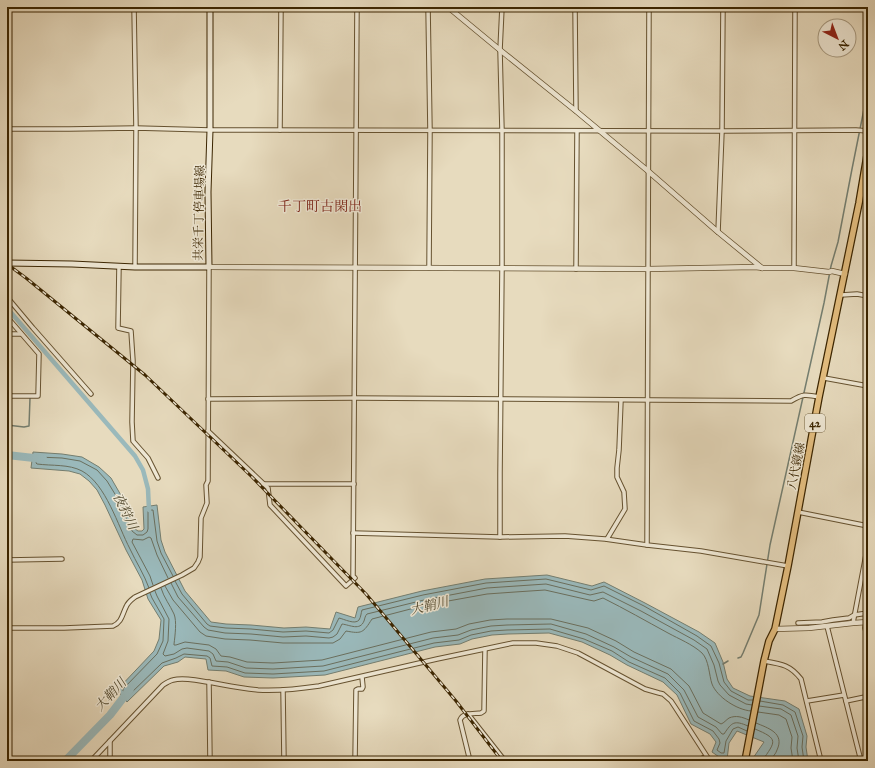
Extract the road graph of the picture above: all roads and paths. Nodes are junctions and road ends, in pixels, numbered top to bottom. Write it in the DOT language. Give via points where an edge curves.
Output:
graph roads {
  1 [pos="134,7"];
  2 [pos="210,7"];
  3 [pos="281,7"];
  4 [pos="357,7"];
  5 [pos="428,7"];
  6 [pos="448,7"];
  7 [pos="502,7"];
  8 [pos="575,7"];
  9 [pos="649,7"];
  10 [pos="723,7"];
  11 [pos="795,7"];
  12 [pos="500,50"];
  13 [pos="576,111"];
  14 [pos="136,128"];
  15 [pos="7,129"];
  16 [pos="210,130"];
  17 [pos="280,130"];
  18 [pos="356,130"];
  19 [pos="794,130"];
  20 [pos="430,131"];
  21 [pos="502,131"];
  22 [pos="577,131"];
  23 [pos="600,131"];
  24 [pos="648,131"];
  25 [pos="722,131"];
  26 [pos="868,131"];
  27 [pos="868,150"];
  28 [pos="648,171"];
  29 [pos="718,232"];
  30 [pos="7,263"];
  31 [pos="119,266"];
  32 [pos="135,267"];
  33 [pos="209,267"];
  34 [pos="355,268"];
  35 [pos="429,268"];
  36 [pos="502,268"];
  37 [pos="576,268"];
  38 [pos="763,268"];
  39 [pos="794,268"];
  40 [pos="647,269"];
  41 [pos="845,274"];
  42 [pos="841,295"];
  43 [pos="868,296"];
  44 [pos="7,297"];
  45 [pos="7,317"];
  46 [pos="7,334"];
  47 [pos="21,334"];
  48 [pos="824,378"];
  49 [pos="868,386"];
  50 [pos="91,394"];
  51 [pos="7,396"];
  52 [pos="819,397"];
  53 [pos="355,398"];
  54 [pos="208,399"];
  55 [pos="501,399"];
  56 [pos="621,400"];
  57 [pos="647,400"];
  58 [pos="208,431"];
  59 [pos="158,478"];
  60 [pos="263,484"];
  61 [pos="354,484"];
  62 [pos="798,512"];
  63 [pos="868,526"];
  64 [pos="353,533"];
  65 [pos="500,536"];
  66 [pos="607,539"];
  67 [pos="868,544"];
  68 [pos="647,545"];
  69 [pos="62,559"];
  70 [pos="7,560"];
  71 [pos="788,566"];
  72 [pos="868,614"];
  73 [pos="854,615"];
  74 [pos="798,622"];
  75 [pos="833,622"];
  76 [pos="867,622"];
  77 [pos="853,623"];
  78 [pos="814,624"];
  79 [pos="827,626"];
  80 [pos="7,628"];
  81 [pos="774,629"];
  82 [pos="868,639"];
  83 [pos="485,649"];
  84 [pos="764,661"];
  85 [pos="362,676"];
  86 [pos="210,682"];
  87 [pos="283,690"];
  88 [pos="844,695"];
  89 [pos="865,697"];
  90 [pos="807,701"];
  91 [pos="846,701"];
  92 [pos="468,714"];
  93 [pos="110,741"];
  94 [pos="703,758"];
  95 [pos="90,761"];
  96 [pos="110,761"];
  97 [pos="210,761"];
  98 [pos="284,761"];
  99 [pos="355,761"];
  100 [pos="470,761"];
  101 [pos="505,761"];
  102 [pos="707,761"];
  103 [pos="711,761"];
  104 [pos="745,761"];
  105 [pos="821,761"];
  106 [pos="861,761"];
  1 -- 14 [label="street"];
  2 -- 16 [label="main road, 共栄千丁停車場線"];
  3 -- 17 [label="street"];
  4 -- 18 [label="street"];
  5 -- 20 [label="street"];
  6 -- 12 [label="street"];
  7 -- 12 [label="street"];
  8 -- 13 [label="street"];
  9 -- 24 [label="street"];
  10 -- 25 [label="street"];
  11 -- 19 [label="street"];
  12 -- 13 [label="street"];
  12 -- 21 [label="street"];
  13 -- 23 [label="street"];
  14 -- 15 [label="street"];
  14 -- 16 [label="street"];
  14 -- 32 [label="street"];
  16 -- 17 [label="street"];
  16 -- 33 [label="main road, 共栄千丁停車場線"];
  17 -- 18 [label="street"];
  18 -- 20 [label="street"];
  18 -- 34 [label="street"];
  19 -- 25 [label="street"];
  19 -- 26 [label="street"];
  19 -- 39 [label="street"];
  20 -- 21 [label="street"];
  20 -- 35 [label="street"];
  21 -- 22 [label="street"];
  21 -- 36 [label="street"];
  22 -- 23 [label="street"];
  22 -- 37 [label="street"];
  23 -- 24 [label="street"];
  23 -- 28 [label="street"];
  24 -- 25 [label="street"];
  24 -- 28 [label="street"];
  25 -- 29 [label="street"];
  27 -- 41 [label="main road, 八代鏡線 / 42"];
  28 -- 29 [label="street"];
  28 -- 40 [label="street"];
  29 -- 38 [label="street"];
  30 -- 31 [label="main road, 共栄千丁停車場線"];
  31 -- 32 [label="main road, 共栄千丁停車場線"];
  31 -- 59 [label="street" via="118,328 131,331 133,441 148,458"];
  32 -- 33 [label="main road, 共栄千丁停車場線"];
  33 -- 34 [label="street"];
  33 -- 54 [label="street"];
  34 -- 35 [label="street"];
  34 -- 53 [label="street"];
  35 -- 36 [label="street"];
  36 -- 37 [label="street"];
  36 -- 55 [label="street"];
  37 -- 40 [label="street"];
  38 -- 39 [label="street"];
  38 -- 40 [label="street"];
  39 -- 41 [label="street"];
  40 -- 57 [label="street"];
  41 -- 42 [label="main road, 八代鏡線 / 42"];
  42 -- 43 [label="street"];
  42 -- 48 [label="main road, 八代鏡線 / 42"];
  44 -- 50 [label="street"];
  45 -- 47 [label="street"];
  46 -- 47 [label="street"];
  47 -- 51 [label="street" via="39,354 38,396"];
  48 -- 49 [label="street"];
  48 -- 52 [label="main road, 八代鏡線 / 42"];
  52 -- 57 [label="street" via="804,395 791,401"];
  52 -- 62 [label="main road, 八代鏡線 / 42"];
  53 -- 54 [label="street"];
  53 -- 55 [label="street"];
  53 -- 61 [label="street"];
  54 -- 58 [label="street"];
  55 -- 56 [label="street"];
  55 -- 65 [label="street"];
  56 -- 57 [label="street"];
  56 -- 66 [label="street" via="617,477 624,492 625,509"];
  57 -- 68 [label="street"];
  58 -- 60 [label="street"];
  58 -- 80 [label="street" via="207,503 201,518 200,557 194,568 130,600 124,615 113,626"];
  60 -- 61 [label="street"];
  60 -- 64 [label="street" via="268,488 270,505 346,586 355,578"];
  61 -- 64 [label="street"];
  62 -- 63 [label="street"];
  62 -- 71 [label="main road, 八代鏡線 / 42"];
  64 -- 65 [label="street"];
  65 -- 66 [label="street"];
  66 -- 68 [label="street"];
  67 -- 73 [label="street"];
  68 -- 71 [label="street" via="701,551"];
  69 -- 70 [label="street"];
  71 -- 81 [label="main road, 八代鏡線 / 42"];
  72 -- 73 [label="street"];
  73 -- 75 [label="street"];
  73 -- 77 [label="street"];
  74 -- 78 [label="street"];
  75 -- 77 [label="street"];
  75 -- 78 [label="street"];
  75 -- 79 [label="street"];
  76 -- 77 [label="street"];
  76 -- 82 [label="street" via="865,628"];
  78 -- 79 [label="street"];
  78 -- 81 [label="street"];
  79 -- 88 [label="street"];
  81 -- 84 [label="main road, 八代鏡線 / 42"];
  83 -- 85 [label="street"];
  83 -- 92 [label="street" via="484,711 481,714"];
  83 -- 103 [label="street" via="513,643 557,646 578,653 645,689 663,694 676,707"];
  84 -- 90 [label="street" via="782,664 792,669 801,680"];
  84 -- 104 [label="main road, 八代鏡線 / 42"];
  85 -- 87 [label="street" via="319,686"];
  85 -- 99 [label="street" via="363,687 356,690"];
  86 -- 87 [label="street" via="259,690"];
  86 -- 93 [label="street" via="174,679 162,685"];
  86 -- 97 [label="street"];
  87 -- 98 [label="street"];
  88 -- 90 [label="street"];
  88 -- 91 [label="street"];
  89 -- 91 [label="street"];
  90 -- 105 [label="street"];
  91 -- 106 [label="street"];
  92 -- 100 [label="street" via="460,720"];
  92 -- 101 [label="street"];
  93 -- 95 [label="street"];
  93 -- 96 [label="street"];
  94 -- 102 [label="street"];
}
